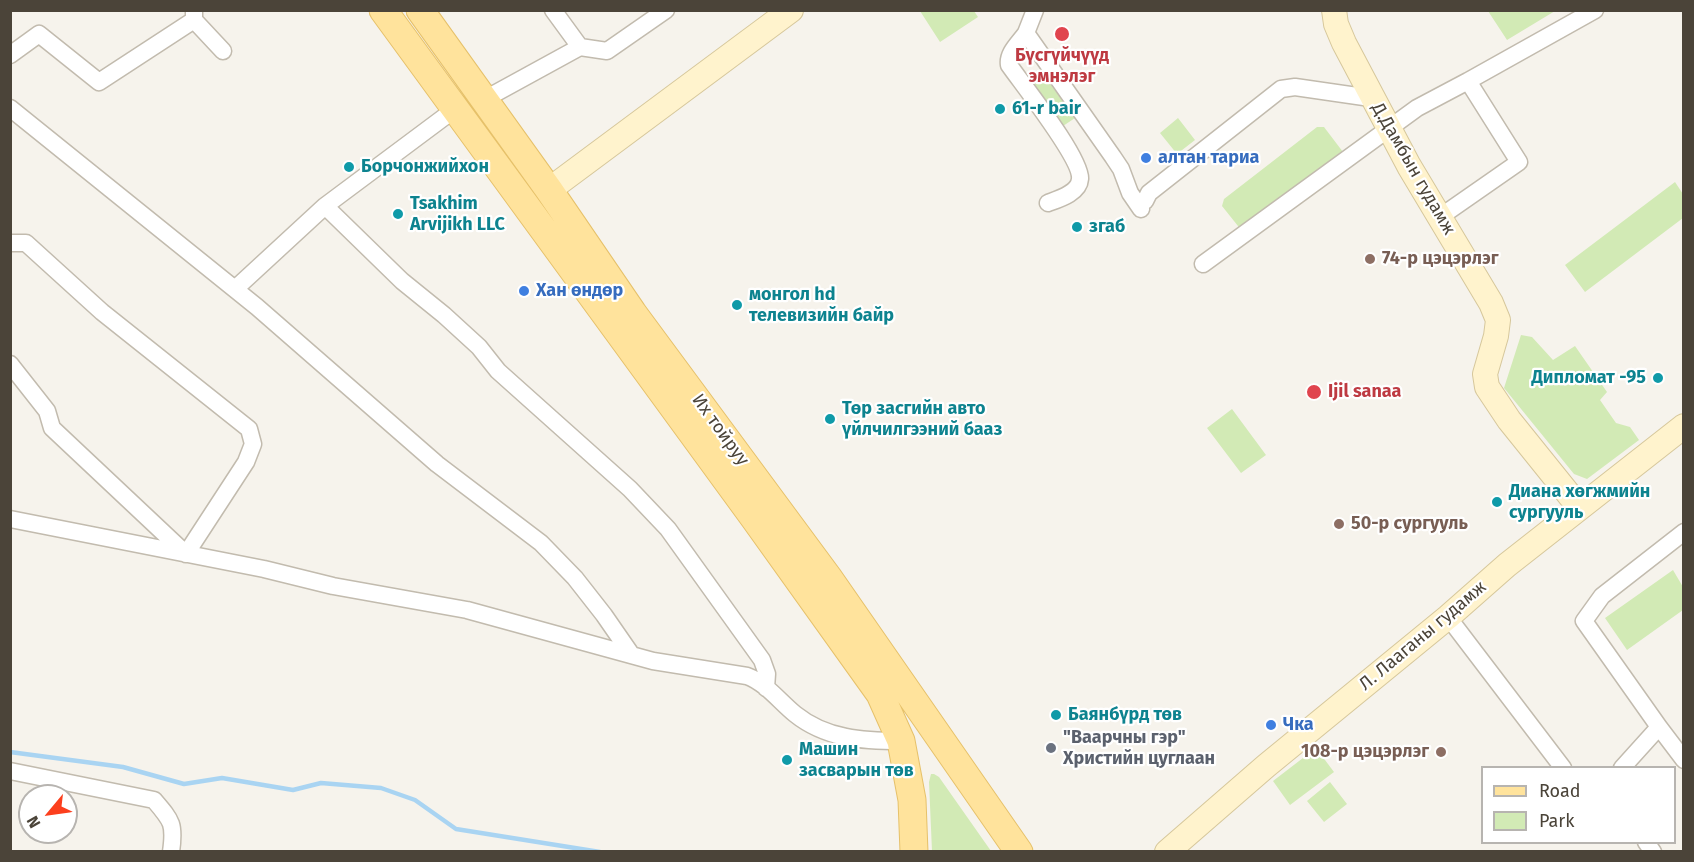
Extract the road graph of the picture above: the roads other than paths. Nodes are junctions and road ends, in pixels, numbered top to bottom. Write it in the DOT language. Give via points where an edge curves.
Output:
graph roads {
  1 [pos="383,10"];
  2 [pos="420,10"];
  3 [pos="553,10"];
  4 [pos="666,10"];
  5 [pos="791,10"];
  6 [pos="1035,10"];
  7 [pos="1334,10"];
  8 [pos="1595,10"];
  9 [pos="194,15"];
  10 [pos="1026,33"];
  11 [pos="580,47"];
  12 [pos="223,51"];
  13 [pos="10,55"];
  14 [pos="1468,81"];
  15 [pos="1372,96"];
  16 [pos="484,99"];
  17 [pos="10,108"];
  18 [pos="455,109"];
  19 [pos="1389,129"];
  20 [pos="549,190"];
  21 [pos="1048,203"];
  22 [pos="325,206"];
  23 [pos="1440,218"];
  24 [pos="10,243"];
  25 [pos="1203,264"];
  26 [pos="235,289"];
  27 [pos="10,364"];
  28 [pos="1683,426"];
  29 [pos="1579,507"];
  30 [pos="10,519"];
  31 [pos="1683,532"];
  32 [pos="186,554"];
  33 [pos="1448,617"];
  34 [pos="631,654"];
  35 [pos="766,688"];
  36 [pos="1659,727"];
  37 [pos="901,741"];
  38 [pos="1683,760"];
  39 [pos="1561,766"];
  40 [pos="1624,766"];
  41 [pos="10,771"];
  42 [pos="171,852"];
  43 [pos="914,852"];
  44 [pos="1018,852"];
  45 [pos="1167,852"];
  1 -- 18 [label="main road, Их тойруу"];
  2 -- 16 [label="main road, Их тойруу"];
  3 -- 11 [label="street"];
  4 -- 11 [label="street" via="607,51"];
  5 -- 20 [label="street"];
  6 -- 10 [label="street"];
  7 -- 15 [label="street, Д.Дамбын гудамж" via="1344,43"];
  8 -- 14 [label="street"];
  9 -- 12 [label="street"];
  9 -- 13 [label="street" via="99,82 39,33"];
  10 -- 15 [label="street" via="1121,169 1130,193 1143,205 1149,193 1281,88"];
  10 -- 21 [label="street" via="1010,54 1009,65 1077,164 1080,178 1069,194"];
  11 -- 16 [label="street"];
  14 -- 19 [label="street" via="1417,108"];
  14 -- 23 [label="street" via="1519,162"];
  15 -- 19 [label="street, Д.Дамбын гудамж"];
  16 -- 20 [label="main road, Их тойруу"];
  17 -- 26 [label="street"];
  18 -- 22 [label="street"];
  18 -- 37 [label="main road, Их тойруу" via="880,694"];
  19 -- 23 [label="street, Д.Дамбын гудамж"];
  19 -- 25 [label="street"];
  20 -- 44 [label="main road, Их тойруу" via="633,313 828,577"];
  22 -- 26 [label="street"];
  22 -- 35 [label="street" via="402,281 479,347 498,371 630,489 668,529 762,660"];
  23 -- 29 [label="street, Д.Дамбын гудамж" via="1498,321 1485,374 1486,387"];
  24 -- 32 [label="street" via="26,243 102,312 249,429 253,444 246,462"];
  26 -- 34 [label="street" via="429,458 541,543 575,578"];
  27 -- 32 [label="street" via="47,411 52,428"];
  28 -- 29 [label="street, Л. Лааганы гудамж"];
  29 -- 33 [label="street, Л. Лааганы гудамж"];
  30 -- 32 [label="street"];
  31 -- 36 [label="street" via="1602,596 1584,621"];
  32 -- 34 [label="street" via="467,610"];
  33 -- 39 [label="street"];
  33 -- 45 [label="street, Л. Лааганы гудамж"];
  34 -- 35 [label="street" via="747,676"];
  35 -- 37 [label="street" via="797,716 822,730 858,740"];
  36 -- 38 [label="street"];
  36 -- 40 [label="street"];
  37 -- 43 [label="main road, Их тойруу" via="912,800"];
  41 -- 42 [label="street" via="154,800 170,819 174,832"];
}
